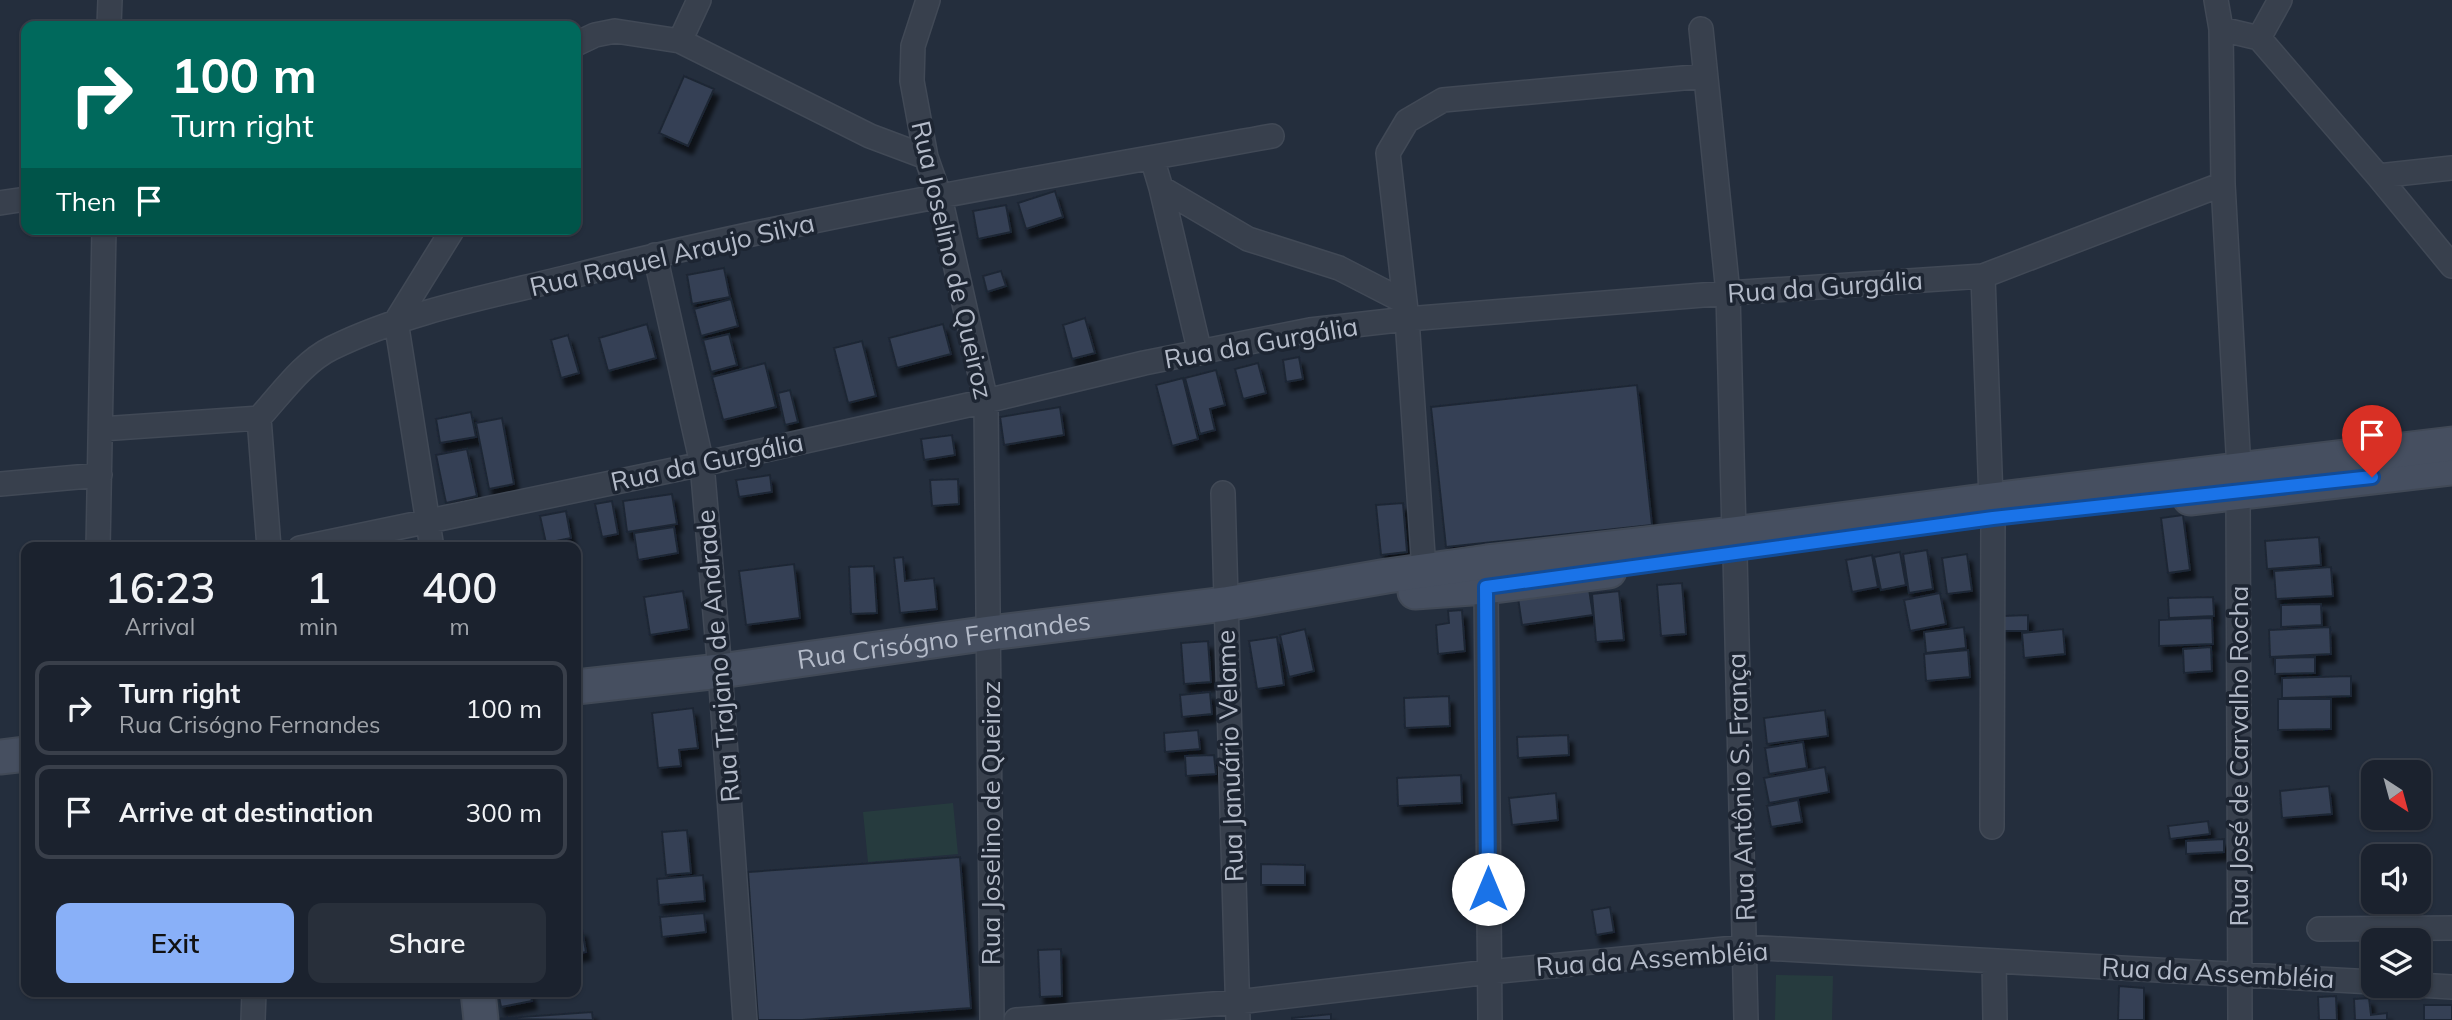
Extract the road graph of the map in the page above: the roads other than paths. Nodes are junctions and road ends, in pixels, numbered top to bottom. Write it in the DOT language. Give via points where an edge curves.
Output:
graph roads {
  1 [pos="110,0"];
  2 [pos="699,0"];
  3 [pos="928,0"];
  4 [pos="2216,0"];
  5 [pos="2280,0"];
  6 [pos="109,21"];
  7 [pos="1700,29"];
  8 [pos="2221,29"];
  9 [pos="2259,38"];
  10 [pos="680,41"];
  11 [pos="581,42"];
  12 [pos="1705,76"];
  13 [pos="1272,136"];
  14 [pos="926,157"];
  15 [pos="1152,158"];
  16 [pos="2452,168"];
  17 [pos="2378,176"];
  18 [pos="2223,184"];
  19 [pos="1161,188"];
  20 [pos="940,197"];
  21 [pos="21,200"];
  22 [pos="0,203"];
  23 [pos="104,235"];
  24 [pos="449,235"];
  25 [pos="654,255"];
  26 [pos="2452,266"];
  27 [pos="1983,276"];
  28 [pos="1728,293"];
  29 [pos="1406,311"];
  30 [pos="396,321"];
  31 [pos="1200,353"];
  32 [pos="986,401"];
  33 [pos="259,418"];
  34 [pos="101,429"];
  35 [pos="2452,444"];
  36 [pos="702,464"];
  37 [pos="2452,468"];
  38 [pos="100,475"];
  39 [pos="2239,481"];
  40 [pos="0,484"];
  41 [pos="1223,493"];
  42 [pos="1992,509"];
  43 [pos="428,521"];
  44 [pos="98,542"];
  45 [pos="269,542"];
  46 [pos="328,542"];
  47 [pos="431,542"];
  48 [pos="1735,544"];
  49 [pos="1424,570"];
  50 [pos="1486,587"];
  51 [pos="1311,590"];
  52 [pos="1226,604"];
  53 [pos="990,633"];
  54 [pos="720,671"];
  55 [pos="581,686"];
  56 [pos="21,755"];
  57 [pos="0,757"];
  58 [pos="1992,827"];
  59 [pos="2452,928"];
  60 [pos="2319,929"];
  61 [pos="1745,947"];
  62 [pos="1994,961"];
  63 [pos="1489,972"];
  64 [pos="2239,973"];
  65 [pos="2361,981"];
  66 [pos="2431,986"];
  67 [pos="2452,987"];
  68 [pos="254,997"];
  69 [pos="479,997"];
  70 [pos="1238,1011"];
  71 [pos="253,1020"];
  72 [pos="481,1020"];
  73 [pos="745,1020"];
  74 [pos="992,1020"];
  75 [pos="1016,1020"];
  76 [pos="1490,1020"];
  77 [pos="1746,1020"];
  78 [pos="1995,1020"];
  79 [pos="2240,1020"];
  1 -- 6 [label="street"];
  2 -- 10 [label="street"];
  3 -- 14 [label="street, Rua Joselino de Queiroz" via="913,46 912,81"];
  4 -- 8 [label="street, Rua José de Carvalho Rocha"];
  5 -- 9 [label="street"];
  7 -- 12 [label="street, Rua Antônio S. França"];
  8 -- 9 [label="street"];
  8 -- 18 [label="street, Rua José de Carvalho Rocha"];
  9 -- 17 [label="street"];
  10 -- 11 [label="street" via="615,31"];
  10 -- 14 [label="street" via="870,136"];
  12 -- 28 [label="street, Rua Antônio S. França"];
  12 -- 29 [label="street" via="1443,100 1407,121 1388,153"];
  13 -- 15 [label="street, Rua Raquel Araujo Silva"];
  14 -- 20 [label="street, Rua Joselino de Queiroz"];
  15 -- 19 [label="street"];
  15 -- 20 [label="street, Rua Raquel Araujo Silva"];
  16 -- 17 [label="street"];
  17 -- 26 [label="street"];
  18 -- 27 [label="street, Rua da Gurgália"];
  18 -- 39 [label="street, Rua José de Carvalho Rocha"];
  19 -- 29 [label="street" via="1248,239 1339,268"];
  19 -- 31 [label="street"];
  20 -- 25 [label="street, Rua Raquel Araujo Silva"];
  20 -- 32 [label="street, Rua Joselino de Queiroz"];
  21 -- 22 [label="street"];
  23 -- 34 [label="street"];
  24 -- 30 [label="street"];
  25 -- 30 [label="street, Rua Raquel Araujo Silva"];
  25 -- 36 [label="street, Rua Trajano de Andrade"];
  27 -- 28 [label="street, Rua da Gurgália"];
  27 -- 42 [label="street"];
  28 -- 29 [label="street, Rua da Gurgália"];
  28 -- 48 [label="street, Rua Antônio S. França"];
  29 -- 31 [label="street, Rua da Gurgália"];
  29 -- 49 [label="street"];
  30 -- 33 [label="street, Rua Raquel Araujo Silva" via="330,349 301,372"];
  30 -- 43 [label="street"];
  31 -- 32 [label="street, Rua da Gurgália"];
  32 -- 36 [label="street, Rua da Gurgália"];
  32 -- 53 [label="street, Rua Joselino de Queiroz"];
  33 -- 34 [label="street"];
  33 -- 45 [label="street"];
  34 -- 38 [label="street"];
  35 -- 39 [label="street, Rua Crisógno Fernandes"];
  36 -- 43 [label="street, Rua da Gurgália"];
  36 -- 54 [label="street, Rua Trajano de Andrade"];
  37 -- 39 [label="street, Rua Crisógno Fernandes"];
  38 -- 40 [label="street"];
  38 -- 44 [label="street"];
  39 -- 42 [label="street, Rua Crisógno Fernandes"];
  39 -- 64 [label="street, Rua José de Carvalho Rocha"];
  41 -- 52 [label="street, Rua Januário Velame"];
  42 -- 48 [label="street, Rua Crisógno Fernandes"];
  42 -- 58 [label="street"];
  43 -- 46 [label="street, Rua da Gurgália"];
  43 -- 47 [label="street"];
  48 -- 49 [label="street, Rua Crisógno Fernandes"];
  48 -- 50 [label="street, Rua Crisógno Fernandes"];
  48 -- 61 [label="street, Rua Antônio S. França"];
  49 -- 51 [label="street, Rua Crisógno Fernandes"];
  50 -- 51 [label="street, Rua Crisógno Fernandes" via="1379,594"];
  50 -- 63 [label="street"];
  51 -- 52 [label="street, Rua Crisógno Fernandes"];
  52 -- 53 [label="street, Rua Crisógno Fernandes"];
  52 -- 70 [label="street, Rua Januário Velame"];
  53 -- 54 [label="street, Rua Crisógno Fernandes"];
  53 -- 74 [label="street, Rua Joselino de Queiroz"];
  54 -- 55 [label="street, Rua Crisógno Fernandes"];
  54 -- 73 [label="street, Rua Trajano de Andrade"];
  56 -- 57 [label="street"];
  59 -- 60 [label="street, Rua da Assembléia"];
  61 -- 62 [label="street, Rua da Assembléia"];
  61 -- 63 [label="street, Rua da Assembléia"];
  61 -- 77 [label="street, Rua Antônio S. França"];
  62 -- 64 [label="street, Rua da Assembléia"];
  62 -- 78 [label="street"];
  63 -- 70 [label="street, Rua da Assembléia"];
  63 -- 76 [label="street"];
  64 -- 65 [label="street, Rua da Assembléia"];
  64 -- 79 [label="street, Rua José de Carvalho Rocha"];
  66 -- 67 [label="street"];
  68 -- 71 [label="street"];
  69 -- 72 [label="street"];
  70 -- 75 [label="street, Rua da Assembléia"];
}
